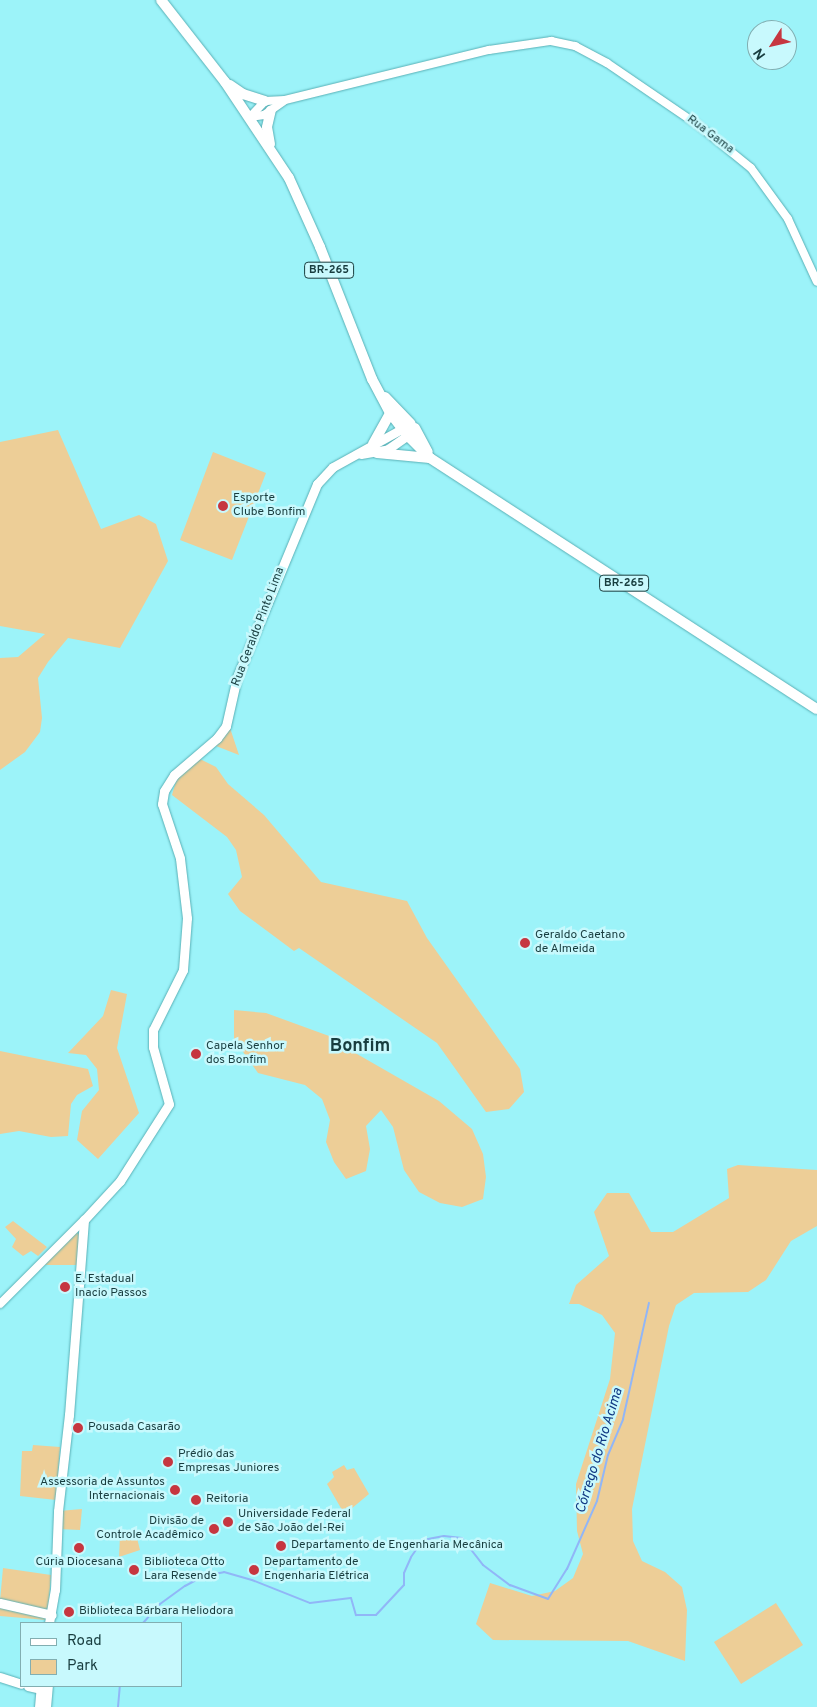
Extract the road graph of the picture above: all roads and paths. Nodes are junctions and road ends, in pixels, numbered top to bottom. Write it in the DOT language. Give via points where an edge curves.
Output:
graph roads {
  1 [pos="161,0"];
  2 [pos="225,82"];
  3 [pos="268,106"];
  4 [pos="250,118"];
  5 [pos="273,152"];
  6 [pos="817,282"];
  7 [pos="379,392"];
  8 [pos="390,413"];
  9 [pos="409,429"];
  10 [pos="375,448"];
  11 [pos="430,458"];
  12 [pos="817,709"];
  13 [pos="84,1220"];
  14 [pos="1,1304"];
  15 [pos="0,1603"];
  16 [pos="52,1620"];
  17 [pos="0,1677"];
  18 [pos="20,1684"];
  19 [pos="44,1688"];
  20 [pos="39,1707"];
  21 [pos="46,1707"];
  1 -- 2 [label="highway, BR-265"];
  2 -- 3 [label="highway"];
  2 -- 4 [label="highway, BR-265"];
  3 -- 4 [label="street"];
  3 -- 5 [label="highway" via="267,127"];
  3 -- 6 [label="street, Rua Gama" via="489,50 551,41 575,46 607,63 698,125 751,168 788,219"];
  4 -- 5 [label="highway, BR-265"];
  5 -- 7 [label="highway, BR-265" via="306,214"];
  7 -- 8 [label="highway, BR-265"];
  7 -- 9 [label="highway"];
  8 -- 9 [label="highway, BR-265"];
  8 -- 10 [label="highway"];
  9 -- 10 [label="main road, Rua Geraldo Pinto Lima"];
  9 -- 11 [label="highway, BR-265"];
  10 -- 11 [label="highway"];
  10 -- 13 [label="main road, Rua Geraldo Pinto Lima" via="333,467 314,489 237,677 226,726 170,780 164,791 162,804 180,858 187,918 183,970 154,1023 152,1039 169,1104 120,1181"];
  11 -- 12 [label="highway, BR-265"];
  13 -- 14 [label="street"];
  13 -- 16 [label="main road" via="58,1510"];
  15 -- 16 [label="main road"];
  17 -- 18 [label="main road"];
  19 -- 20 [label="main road"];
  19 -- 21 [label="main road"];
}
